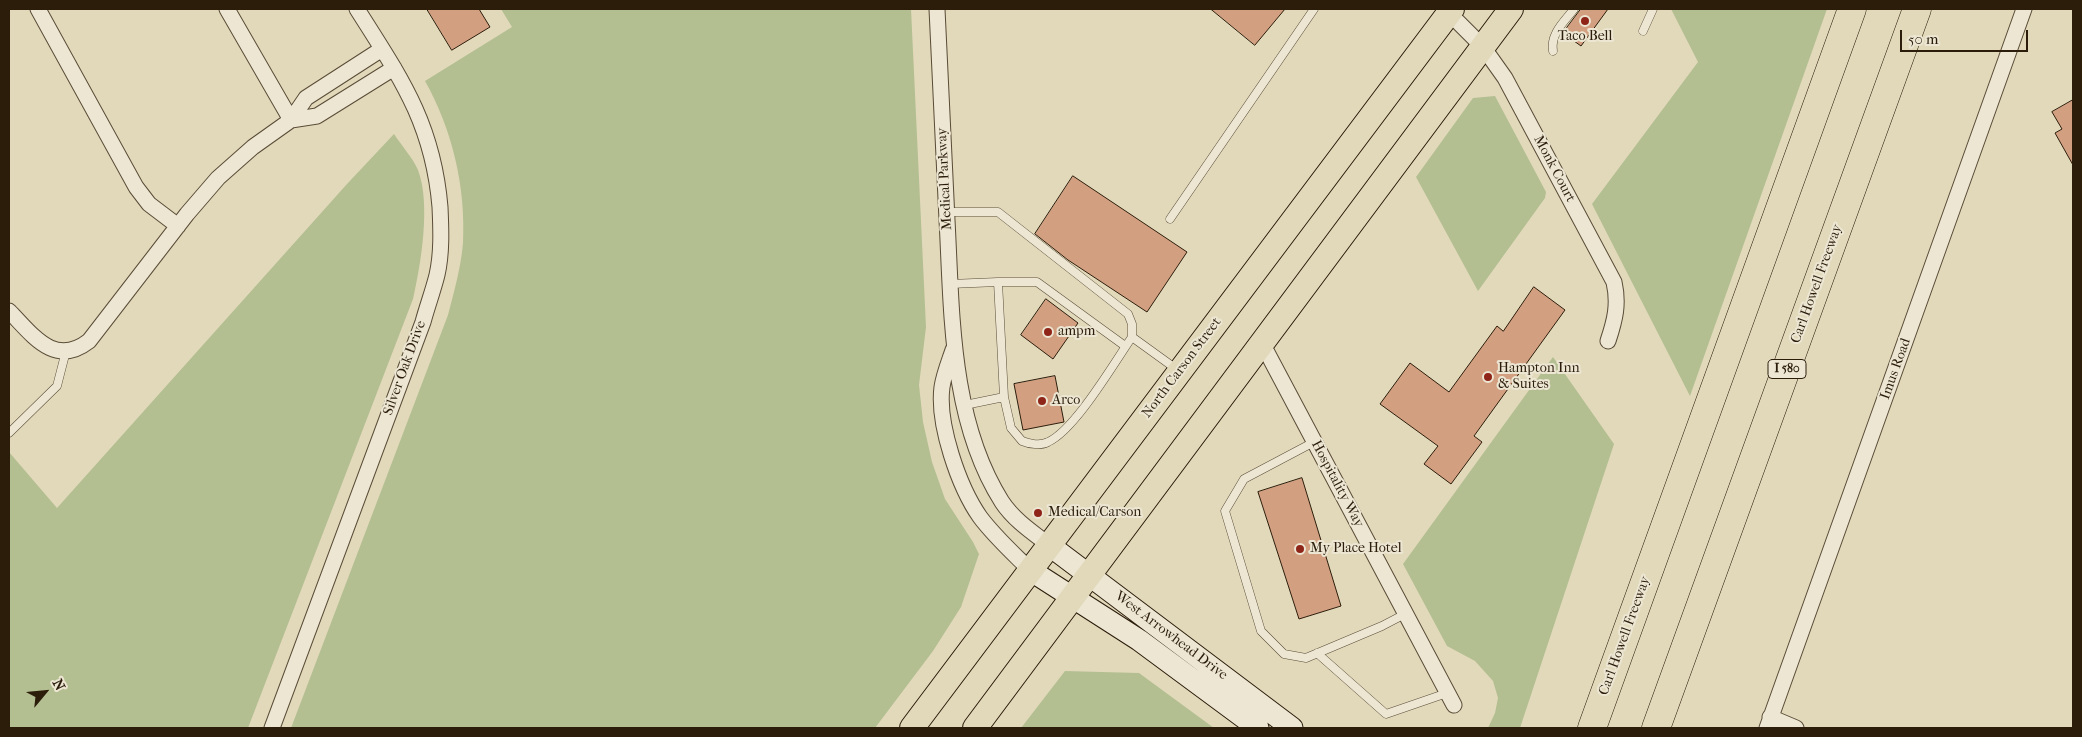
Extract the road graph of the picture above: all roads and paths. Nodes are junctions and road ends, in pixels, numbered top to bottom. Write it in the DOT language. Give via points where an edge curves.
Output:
graph roads {
  1 [pos="38,9"];
  2 [pos="227,9"];
  3 [pos="357,9"];
  4 [pos="937,9"];
  5 [pos="1314,9"];
  6 [pos="1511,9"];
  7 [pos="1574,9"];
  8 [pos="1653,9"];
  9 [pos="1852,9"];
  10 [pos="1917,9"];
  11 [pos="2024,9"];
  12 [pos="1449,10"];
  13 [pos="1644,31"];
  14 [pos="1483,46"];
  15 [pos="382,49"];
  16 [pos="1553,51"];
  17 [pos="394,68"];
  18 [pos="291,120"];
  19 [pos="947,212"];
  20 [pos="1170,219"];
  21 [pos="178,226"];
  22 [pos="998,282"];
  23 [pos="950,284"];
  24 [pos="9,311"];
  25 [pos="1132,337"];
  26 [pos="1608,341"];
  27 [pos="1262,343"];
  28 [pos="1125,346"];
  29 [pos="954,350"];
  30 [pos="66,351"];
  31 [pos="1180,371"];
  32 [pos="1004,397"];
  33 [pos="965,405"];
  34 [pos="9,433"];
  35 [pos="1314,442"];
  36 [pos="1049,545"];
  37 [pos="1030,570"];
  38 [pos="1089,573"];
  39 [pos="1072,598"];
  40 [pos="1405,614"];
  41 [pos="1317,654"];
  42 [pos="1450,699"];
  43 [pos="1769,723"];
  44 [pos="272,728"];
  45 [pos="912,728"];
  46 [pos="975,728"];
  47 [pos="1258,728"];
  48 [pos="1292,728"];
  49 [pos="1592,728"];
  50 [pos="1656,728"];
  51 [pos="1796,728"];
  1 -- 21 [label="street" via="136,187 149,204"];
  2 -- 18 [label="street"];
  3 -- 15 [label="street, Silver Oak Drive"];
  4 -- 19 [label="street, Medical Parkway"];
  5 -- 20 [label="lane"];
  6 -- 14 [label="main road"];
  7 -- 16 [label="lane" via="1556,32 1551,42"];
  8 -- 13 [label="lane"];
  9 -- 49 [label="highway, Carl Howell Freeway"];
  10 -- 50 [label="highway, Carl Howell Freeway / I 580"];
  11 -- 43 [label="street, Imus Road"];
  12 -- 14 [label="street, Monk Court"];
  12 -- 31 [label="main road, North Carson Street"];
  14 -- 26 [label="street, Monk Court" via="1523,111 1614,282 1618,299"];
  14 -- 27 [label="main road"];
  15 -- 17 [label="street, Silver Oak Drive"];
  15 -- 18 [label="street" via="306,98"];
  17 -- 18 [label="street" via="317,116"];
  17 -- 44 [label="street, Silver Oak Drive" via="417,110 429,142 438,182 442,228 438,274"];
  18 -- 21 [label="street" via="235,162"];
  19 -- 23 [label="street, Medical Parkway"];
  19 -- 25 [label="lane" via="998,212 1128,314"];
  21 -- 30 [label="street" via="89,341"];
  22 -- 23 [label="lane"];
  22 -- 28 [label="lane" via="1038,282"];
  22 -- 32 [label="lane"];
  23 -- 29 [label="street, Medical Parkway"];
  24 -- 30 [label="street" via="42,344"];
  25 -- 28 [label="lane"];
  25 -- 31 [label="lane"];
  27 -- 35 [label="street, Hospitality Way"];
  27 -- 38 [label="main road"];
  28 -- 32 [label="lane" via="1079,413 1045,444 1022,441 1010,428"];
  29 -- 33 [label="street, Medical Parkway"];
  29 -- 37 [label="street, Medical Parkway" via="942,386 941,410 960,479 980,516"];
  30 -- 34 [label="lane" via="57,386"];
  31 -- 36 [label="main road, North Carson Street"];
  32 -- 33 [label="lane"];
  33 -- 36 [label="street, Medical Parkway" via="981,460 999,497 1017,521"];
  35 -- 40 [label="street, Hospitality Way"];
  35 -- 41 [label="lane" via="1244,478 1225,511 1261,631 1284,654 1306,658"];
  36 -- 37 [label="main road, North Carson Street"];
  36 -- 38 [label="main road, West Arrowhead Drive"];
  37 -- 39 [label="main road, West Arrowhead Drive"];
  37 -- 45 [label="main road, North Carson Street"];
  38 -- 39 [label="main road"];
  38 -- 48 [label="main road, West Arrowhead Drive"];
  39 -- 46 [label="main road"];
  39 -- 47 [label="main road, West Arrowhead Drive" via="1139,640"];
  40 -- 41 [label="lane"];
  40 -- 42 [label="street, Hospitality Way"];
  41 -- 42 [label="lane" via="1386,714"];
  43 -- 51 [label="street"];
}
